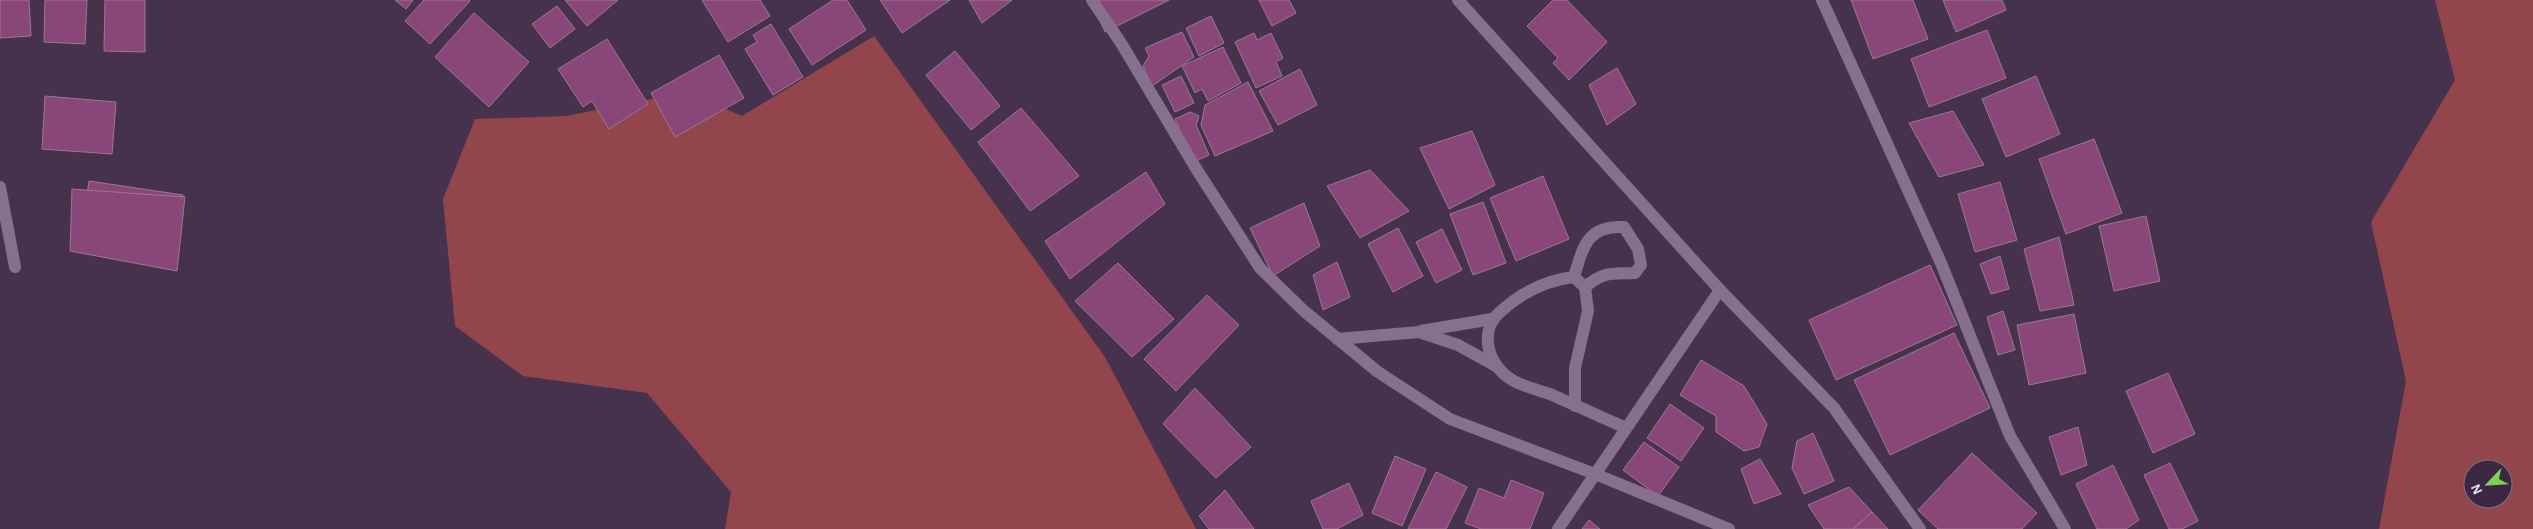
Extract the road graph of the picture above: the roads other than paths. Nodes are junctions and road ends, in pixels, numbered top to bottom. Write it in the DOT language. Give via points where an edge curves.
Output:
graph roads {
  1 [pos="1092,0"];
  2 [pos="1458,0"];
  3 [pos="1822,0"];
  4 [pos="0,187"];
  5 [pos="15,267"];
  6 [pos="1574,277"];
  7 [pos="1585,287"];
  8 [pos="1720,290"];
  9 [pos="1492,319"];
  10 [pos="1419,332"];
  11 [pos="1337,339"];
  12 [pos="1496,366"];
  13 [pos="1575,406"];
  14 [pos="1626,428"];
  15 [pos="1595,474"];
  16 [pos="1558,529"];
  17 [pos="1729,529"];
  18 [pos="1920,529"];
  19 [pos="2065,529"];
  1 -- 11 [label="street" via="1260,268"];
  2 -- 8 [label="street"];
  3 -- 19 [label="street" via="1941,263 2010,436"];
  4 -- 5 [label="street"];
  6 -- 7 [label="street"];
  6 -- 7 [label="street" via="1582,250 1591,235 1602,229 1624,227 1638,249 1641,265 1635,273 1608,272"];
  6 -- 9 [label="street" via="1553,279 1509,304"];
  7 -- 13 [label="street" via="1588,311 1575,368"];
  8 -- 14 [label="street"];
  8 -- 18 [label="street" via="1834,408"];
  9 -- 10 [label="street"];
  9 -- 12 [label="street" via="1487,331 1489,353"];
  10 -- 11 [label="street"];
  10 -- 12 [label="street" via="1458,345"];
  11 -- 15 [label="street" via="1378,372 1450,419"];
  12 -- 13 [label="street" via="1513,380"];
  13 -- 14 [label="street"];
  14 -- 15 [label="street"];
  15 -- 16 [label="street"];
  15 -- 17 [label="street"];
}
